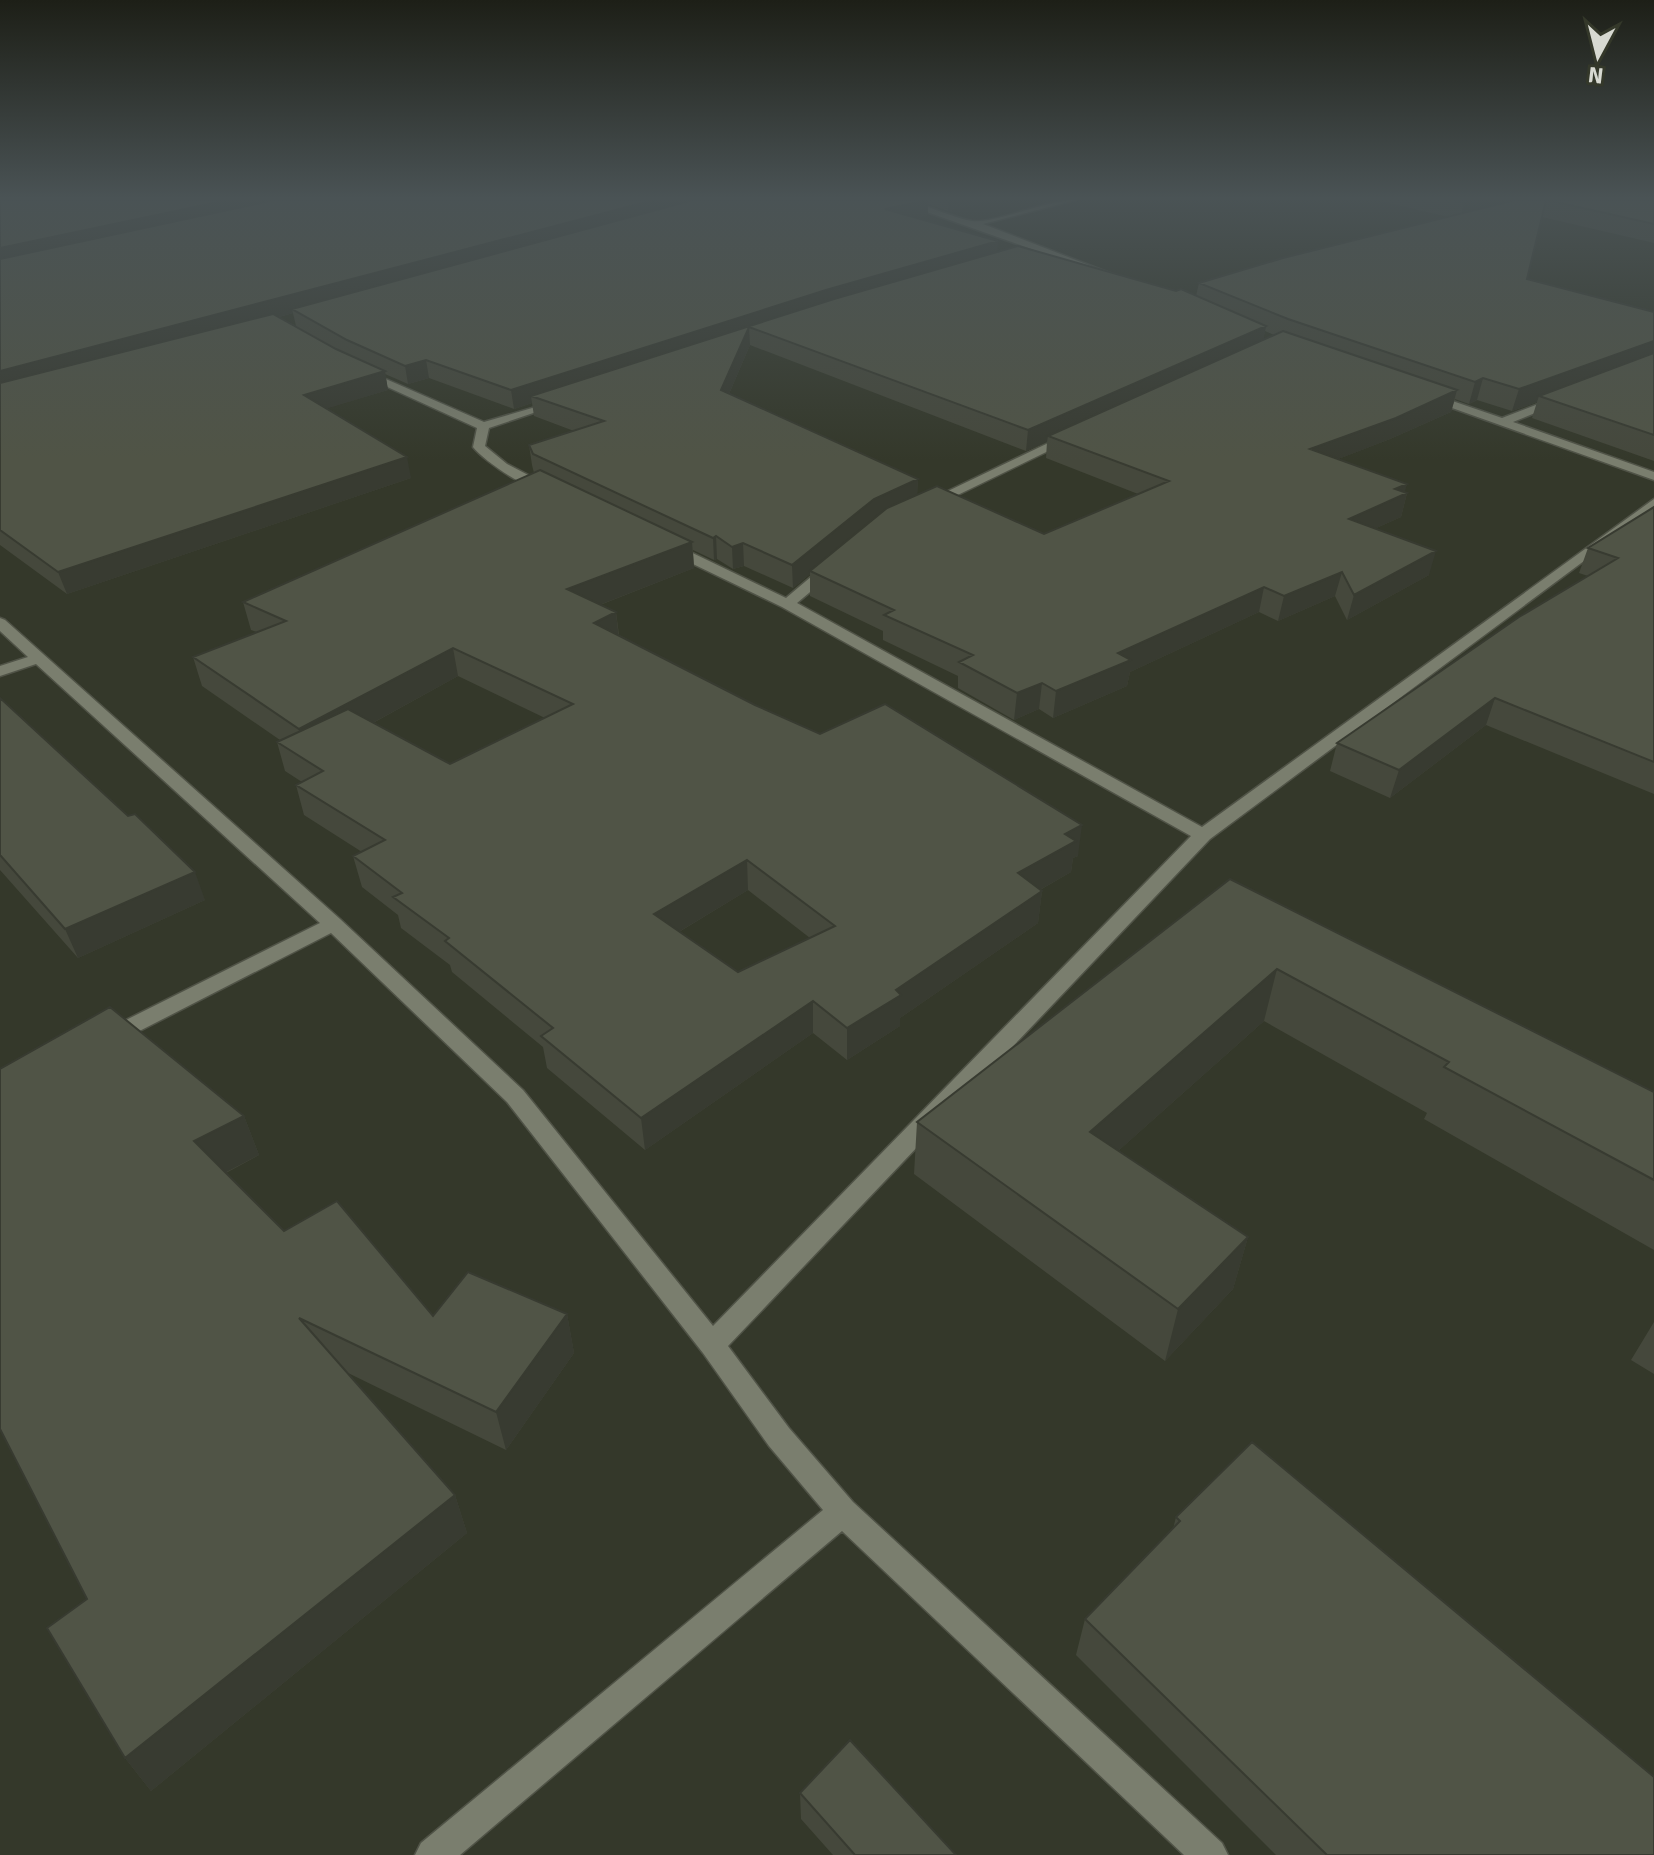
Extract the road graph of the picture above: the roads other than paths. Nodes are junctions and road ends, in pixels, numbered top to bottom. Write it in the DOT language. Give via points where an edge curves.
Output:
graph roads {
  1 [pos="345,363"];
  2 [pos="1413,391"];
  3 [pos="1574,394"];
  4 [pos="570,398"];
  5 [pos="1502,422"];
  6 [pos="483,426"];
  7 [pos="1079,433"];
  8 [pos="1654,476"];
  9 [pos="557,493"];
  10 [pos="1654,503"];
  11 [pos="923,506"];
  12 [pos="658,542"];
  13 [pos="845,555"];
  14 [pos="787,604"];
  15 [pos="0,623"];
  16 [pos="39,658"];
  17 [pos="0,671"];
  18 [pos="1203,835"];
  19 [pos="333,924"];
  20 [pos="83,1051"];
  21 [pos="712,1345"];
  22 [pos="843,1512"];
  23 [pos="433,1855"];
  24 [pos="1210,1855"];
  1 -- 6 [label="street"];
  2 -- 5 [label="street"];
  3 -- 5 [label="street"];
  4 -- 6 [label="street"];
  5 -- 8 [label="street"];
  6 -- 9 [label="street" via="479,447 485,455"];
  7 -- 11 [label="street"];
  10 -- 18 [label="street"];
  12 -- 14 [label="street"];
  13 -- 14 [label="street"];
  14 -- 18 [label="street"];
  15 -- 16 [label="street"];
  16 -- 17 [label="street"];
  16 -- 19 [label="street"];
  18 -- 21 [label="street"];
  19 -- 20 [label="street"];
  19 -- 21 [label="street" via="515,1096"];
  21 -- 22 [label="street" via="779,1437"];
  22 -- 23 [label="street"];
  22 -- 24 [label="street"];
}
